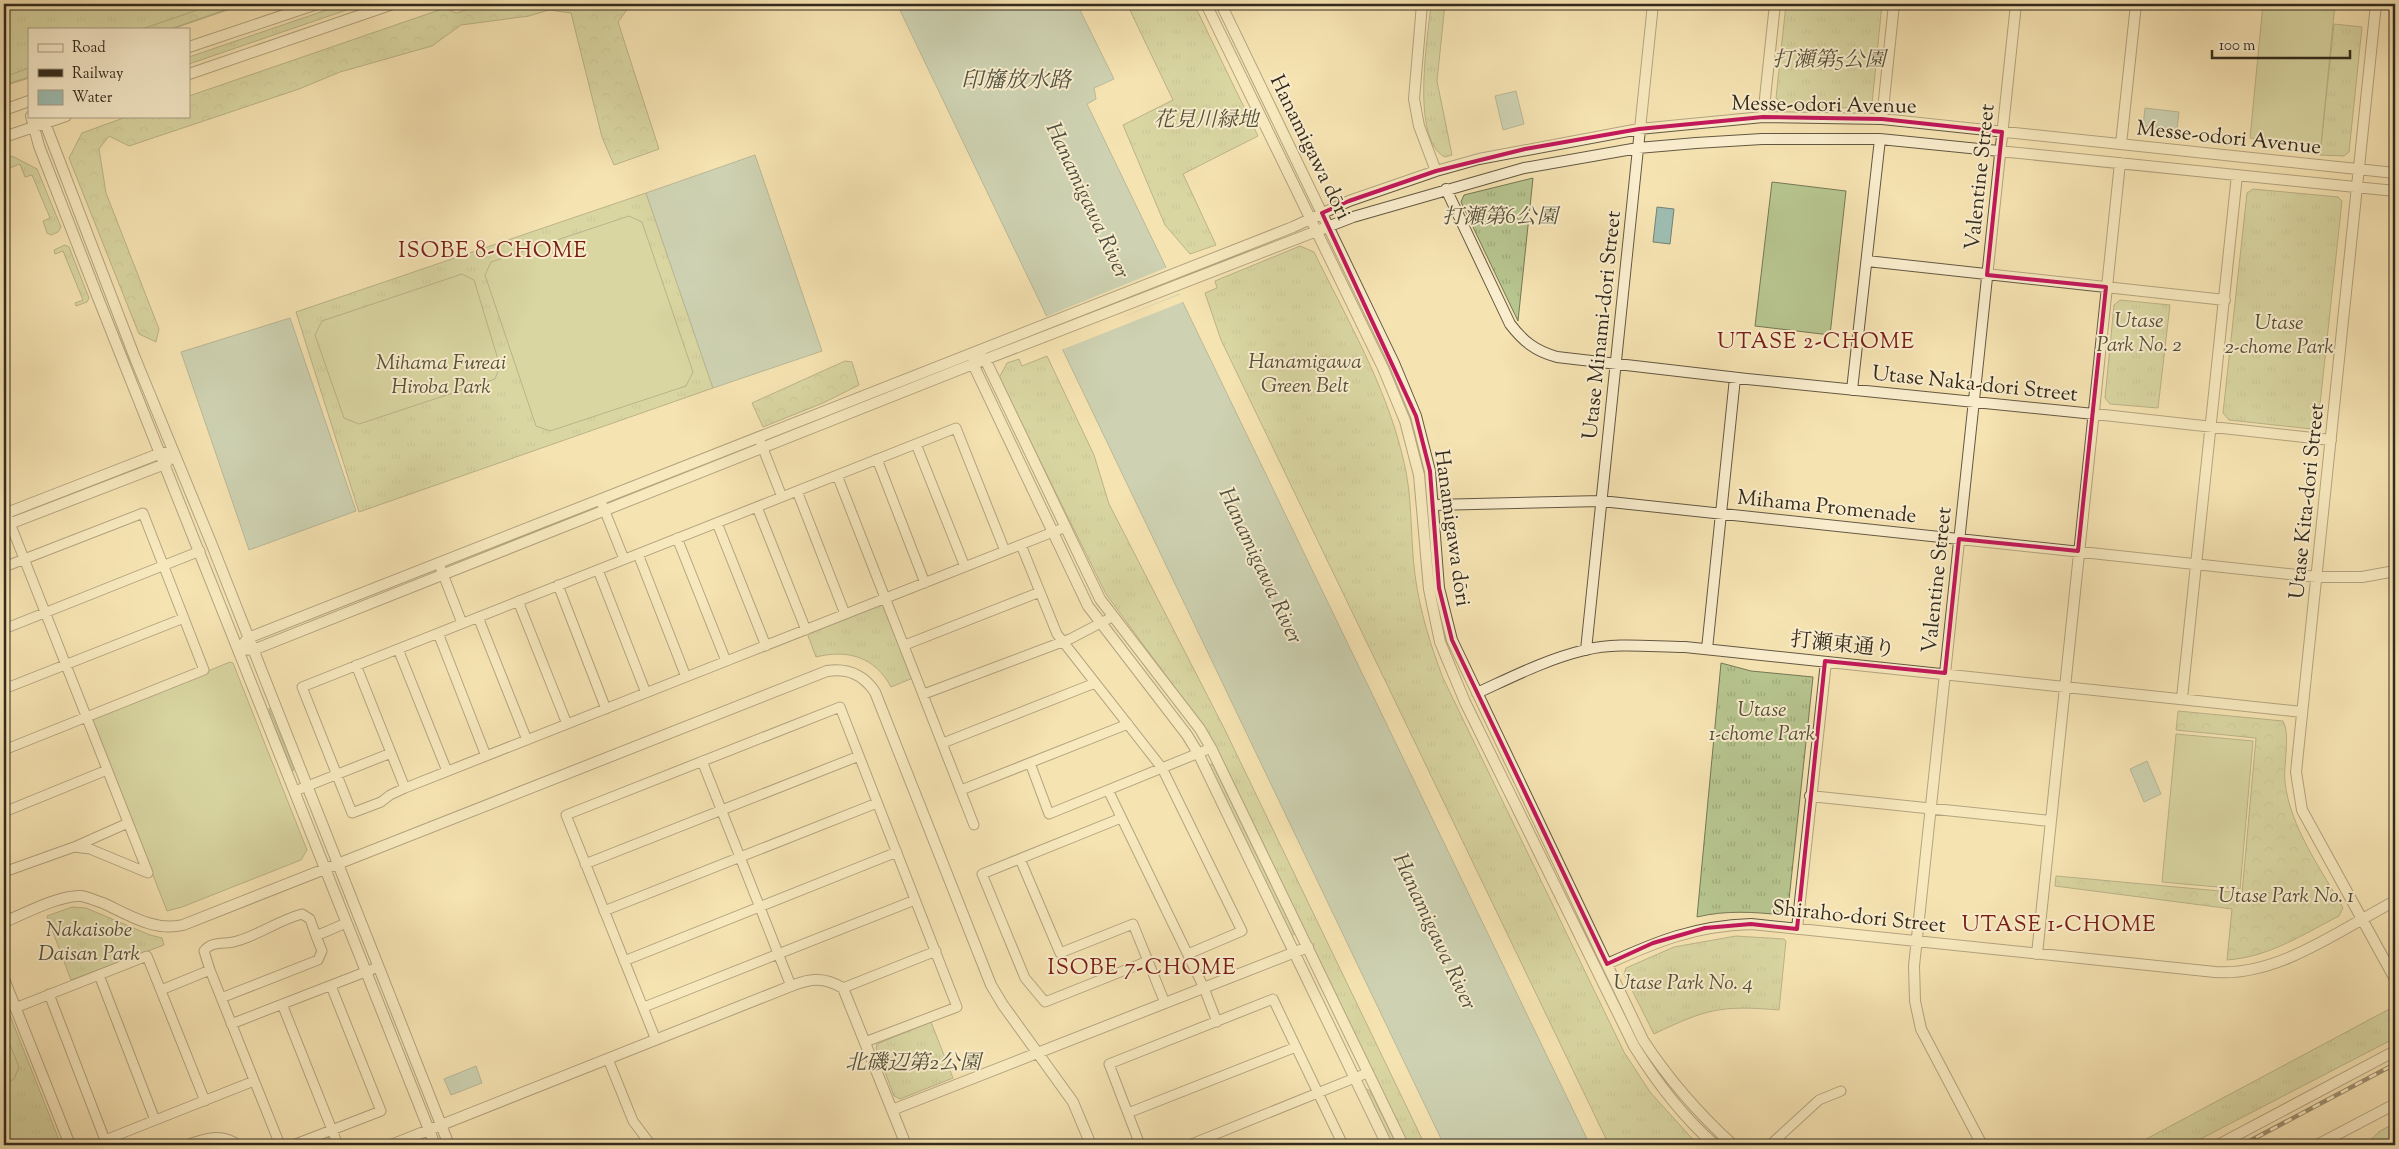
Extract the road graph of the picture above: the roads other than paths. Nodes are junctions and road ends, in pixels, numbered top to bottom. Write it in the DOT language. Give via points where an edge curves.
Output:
graph roads {
  1 [pos="317,4"];
  2 [pos="393,4"];
  3 [pos="1206,4"];
  4 [pos="1221,4"];
  5 [pos="1422,4"];
  6 [pos="1653,4"];
  7 [pos="1774,4"];
  8 [pos="1894,4"];
  9 [pos="2016,4"];
  10 [pos="2136,4"];
  11 [pos="2376,4"];
  12 [pos="190,47"];
  13 [pos="190,74"];
  14 [pos="28,101"];
  15 [pos="4,110"];
  16 [pos="32,118"];
  17 [pos="1763,118"];
  18 [pos="43,120"];
  19 [pos="1882,120"];
  20 [pos="33,128"];
  21 [pos="1640,130"];
  22 [pos="2002,132"];
  23 [pos="4,136"];
  24 [pos="1880,139"];
  25 [pos="2121,144"];
  26 [pos="1638,148"];
  27 [pos="2000,150"];
  28 [pos="2120,163"];
  29 [pos="2358,168"];
  30 [pos="1436,171"];
  31 [pos="2395,173"];
  32 [pos="2237,175"];
  33 [pos="2356,187"];
  34 [pos="1446,189"];
  35 [pos="2395,191"];
  36 [pos="1322,214"];
  37 [pos="1311,219"];
  38 [pos="86,226"];
  39 [pos="1329,227"];
  40 [pos="73,231"];
  41 [pos="1317,232"];
  42 [pos="1867,261"];
  43 [pos="1987,276"];
  44 [pos="2106,287"];
  45 [pos="112,298"];
  46 [pos="2225,300"];
  47 [pos="100,303"];
  48 [pos="975,351"];
  49 [pos="985,359"];
  50 [pos="973,364"];
  51 [pos="1616,364"];
  52 [pos="1735,378"];
  53 [pos="1852,390"];
  54 [pos="1974,403"];
  55 [pos="2093,414"];
  56 [pos="2212,427"];
  57 [pos="758,438"];
  58 [pos="2331,440"];
  59 [pos="916,444"];
  60 [pos="762,448"];
  61 [pos="161,453"];
  62 [pos="174,454"];
  63 [pos="877,460"];
  64 [pos="165,464"];
  65 [pos="837,475"];
  66 [pos="797,491"];
  67 [pos="782,497"];
  68 [pos="600,499"];
  69 [pos="1601,501"];
  70 [pos="1433,505"];
  71 [pos="757,507"];
  72 [pos="604,510"];
  73 [pos="5,514"];
  74 [pos="1722,514"];
  75 [pos="717,522"];
  76 [pos="7,525"];
  77 [pos="1066,527"];
  78 [pos="1053,532"];
  79 [pos="677,538"];
  80 [pos="1958,539"];
  81 [pos="1022,545"];
  82 [pos="200,551"];
  83 [pos="1005,551"];
  84 [pos="2078,552"];
  85 [pos="638,554"];
  86 [pos="24,559"];
  87 [pos="624,559"];
  88 [pos="439,564"];
  89 [pos="163,565"];
  90 [pos="2196,565"];
  91 [pos="4,567"];
  92 [pos="965,567"];
  93 [pos="598,570"];
  94 [pos="2395,571"];
  95 [pos="443,574"];
  96 [pos="2317,577"];
  97 [pos="925,583"];
  98 [pos="558,585"];
  99 [pos="1040,592"];
  100 [pos="886,598"];
  101 [pos="518,601"];
  102 [pos="45,613"];
  103 [pos="845,614"];
  104 [pos="478,617"];
  105 [pos="1112,617"];
  106 [pos="184,618"];
  107 [pos="462,623"];
  108 [pos="1100,624"];
  109 [pos="4,629"];
  110 [pos="806,630"];
  111 [pos="438,633"];
  112 [pos="248,638"];
  113 [pos="1062,641"];
  114 [pos="905,645"];
  115 [pos="766,646"];
  116 [pos="398,648"];
  117 [pos="239,649"];
  118 [pos="1707,649"];
  119 [pos="253,650"];
  120 [pos="1586,650"];
  121 [pos="726,661"];
  122 [pos="1826,662"];
  123 [pos="66,665"];
  124 [pos="356,665"];
  125 [pos="1945,674"];
  126 [pos="686,677"];
  127 [pos="1095,683"];
  128 [pos="2065,686"];
  129 [pos="4,689"];
  130 [pos="646,693"];
  131 [pos="1477,693"];
  132 [pos="924,694"];
  133 [pos="2182,698"];
  134 [pos="606,708"];
  135 [pos="2302,712"];
  136 [pos="86,717"];
  137 [pos="567,724"];
  138 [pos="1128,724"];
  139 [pos="527,740"];
  140 [pos="943,743"];
  141 [pos="1211,748"];
  142 [pos="4,750"];
  143 [pos="391,753"];
  144 [pos="1198,753"];
  145 [pos="486,756"];
  146 [pos="859,756"];
  147 [pos="702,761"];
  148 [pos="1030,763"];
  149 [pos="1162,768"];
  150 [pos="107,770"];
  151 [pos="447,771"];
  152 [pos="337,775"];
  153 [pos="307,786"];
  154 [pos="405,788"];
  155 [pos="961,790"];
  156 [pos="1108,790"];
  157 [pos="295,791"];
  158 [pos="1810,796"];
  159 [pos="877,803"];
  160 [pos="1930,808"];
  161 [pos="722,810"];
  162 [pos="4,812"];
  163 [pos="1121,818"];
  164 [pos="2050,821"];
  165 [pos="128,823"];
  166 [pos="974,825"];
  167 [pos="74,847"];
  168 [pos="897,852"];
  169 [pos="740,857"];
  170 [pos="1020,859"];
  171 [pos="337,864"];
  172 [pos="585,864"];
  173 [pos="324,868"];
  174 [pos="4,872"];
  175 [pos="915,900"];
  176 [pos="2395,901"];
  177 [pos="760,906"];
  178 [pos="604,911"];
  179 [pos="2362,918"];
  180 [pos="4,922"];
  181 [pos="346,923"];
  182 [pos="1797,929"];
  183 [pos="316,936"];
  184 [pos="1917,941"];
  185 [pos="1308,947"];
  186 [pos="936,952"];
  187 [pos="1294,952"];
  188 [pos="779,954"];
  189 [pos="1188,954"];
  190 [pos="2037,954"];
  191 [pos="624,960"];
  192 [pos="1148,961"];
  193 [pos="1607,964"];
  194 [pos="378,967"];
  195 [pos="210,970"];
  196 [pos="366,972"];
  197 [pos="99,975"];
  198 [pos="4,979"];
  199 [pos="2395,979"];
  200 [pos="331,986"];
  201 [pos="792,986"];
  202 [pos="843,988"];
  203 [pos="1204,988"];
  204 [pos="161,990"];
  205 [pos="49,994"];
  206 [pos="221,998"];
  207 [pos="1165,1003"];
  208 [pos="282,1004"];
  209 [pos="644,1007"];
  210 [pos="16,1008"];
  211 [pos="1217,1022"];
  212 [pos="232,1024"];
  213 [pos="656,1040"];
  214 [pos="865,1042"];
  215 [pos="1296,1047"];
  216 [pos="2395,1052"];
  217 [pos="1038,1053"];
  218 [pos="608,1059"];
  219 [pos="1367,1073"];
  220 [pos="1354,1079"];
  221 [pos="254,1081"];
  222 [pos="1841,1091"];
  223 [pos="1319,1094"];
  224 [pos="204,1101"];
  225 [pos="2395,1104"];
  226 [pos="892,1110"];
  227 [pos="1128,1113"];
  228 [pos="155,1120"];
  229 [pos="440,1125"];
  230 [pos="332,1130"];
  231 [pos="429,1130"];
  232 [pos="1342,1143"];
  233 [pos="70,1145"];
  234 [pos="188,1145"];
  235 [pos="237,1145"];
  236 [pos="280,1145"];
  237 [pos="293,1145"];
  238 [pos="338,1145"];
  239 [pos="391,1145"];
  240 [pos="435,1145"];
  241 [pos="449,1145"];
  242 [pos="652,1145"];
  243 [pos="906,1145"];
  244 [pos="1091,1145"];
  245 [pos="1140,1145"];
  246 [pos="1189,1145"];
  247 [pos="1331,1145"];
  248 [pos="1387,1145"];
  249 [pos="1403,1145"];
  250 [pos="1715,1145"];
  251 [pos="1733,1145"];
  252 [pos="1770,1145"];
  253 [pos="1982,1145"];
  254 [pos="2218,1145"];
  255 [pos="2317,1145"];
  1 -- 12 [label="street"];
  2 -- 13 [label="street"];
  3 -- 37 [label="street, Hanamigawa dōri"];
  4 -- 36 [label="street, Hanamigawa dōri"];
  5 -- 30 [label="street" via="1414,99 1419,126"];
  6 -- 21 [label="street, Utase Minami-dori Street"];
  7 -- 17 [label="street"];
  8 -- 19 [label="street"];
  9 -- 22 [label="street, Valentine Street"];
  10 -- 25 [label="street"];
  11 -- 29 [label="street, Utase Kita-dori Street"];
  14 -- 15 [label="street"];
  16 -- 20 [label="street"];
  17 -- 19 [label="street, Messe-odori Avenue"];
  17 -- 21 [label="street, Messe-odori Avenue"];
  18 -- 20 [label="street"];
  18 -- 38 [label="street"];
  19 -- 22 [label="street, Messe-odori Avenue"];
  20 -- 23 [label="street"];
  20 -- 40 [label="street"];
  21 -- 26 [label="street, Utase Minami-dori Street"];
  21 -- 30 [label="street, Messe-odori Avenue" via="1525,149"];
  22 -- 25 [label="street, Messe-odori Avenue"];
  22 -- 27 [label="street, Valentine Street"];
  24 -- 26 [label="street, Messe-odori Avenue" via="1762,139"];
  24 -- 27 [label="street, Messe-odori Avenue"];
  24 -- 42 [label="street"];
  25 -- 29 [label="street, Messe-odori Avenue"];
  26 -- 34 [label="street, Messe-odori Avenue" via="1524,168"];
  26 -- 51 [label="street, Utase Minami-dori Street"];
  27 -- 28 [label="street, Messe-odori Avenue"];
  27 -- 43 [label="street, Valentine Street"];
  28 -- 32 [label="street, Messe-odori Avenue"];
  28 -- 44 [label="street"];
  29 -- 31 [label="street, Messe-odori Avenue"];
  29 -- 33 [label="street, Utase Kita-dori Street"];
  30 -- 36 [label="street, Messe-odori Avenue" via="1349,201"];
  32 -- 33 [label="street, Messe-odori Avenue"];
  32 -- 46 [label="street"];
  33 -- 35 [label="street, Messe-odori Avenue"];
  33 -- 58 [label="street, Utase Kita-dori Street"];
  34 -- 39 [label="street, Messe-odori Avenue"];
  34 -- 51 [label="street, Utase Naka-dori Street" via="1510,324 1520,337 1544,353"];
  36 -- 37 [label="street, Messe-odori Avenue"];
  36 -- 39 [label="street, Hanamigawa dōri"];
  37 -- 41 [label="street, Hanamigawa dōri"];
  37 -- 48 [label="street, Messe-odori Avenue"];
  38 -- 40 [label="street"];
  38 -- 45 [label="street"];
  39 -- 41 [label="street, Messe-odori Avenue"];
  39 -- 70 [label="street, Hanamigawa dōri" via="1416,416 1430,471"];
  40 -- 47 [label="street"];
  41 -- 49 [label="street, Messe-odori Avenue"];
  41 -- 250 [label="street, Hanamigawa dōri" via="1405,421 1419,475 1434,619 1462,694 1634,1046 1658,1084 1692,1125"];
  42 -- 43 [label="street"];
  42 -- 53 [label="street"];
  43 -- 44 [label="street"];
  43 -- 54 [label="street, Valentine Street"];
  44 -- 46 [label="street"];
  44 -- 55 [label="street"];
  45 -- 47 [label="street"];
  45 -- 62 [label="street"];
  46 -- 56 [label="street"];
  47 -- 61 [label="street"];
  48 -- 49 [label="street"];
  48 -- 50 [label="street"];
  48 -- 57 [label="street, Messe-odori Avenue"];
  49 -- 50 [label="street, Messe-odori Avenue"];
  49 -- 77 [label="street"];
  50 -- 60 [label="street, Messe-odori Avenue"];
  50 -- 78 [label="street"];
  51 -- 52 [label="street, Utase Naka-dori Street"];
  51 -- 69 [label="street, Utase Minami-dori Street"];
  52 -- 53 [label="street, Utase Naka-dori Street"];
  52 -- 74 [label="street"];
  53 -- 54 [label="street, Utase Naka-dori Street"];
  54 -- 55 [label="street, Utase Naka-dori Street"];
  54 -- 80 [label="street, Valentine Street"];
  55 -- 56 [label="street, Utase Naka-dori Street"];
  55 -- 84 [label="street"];
  56 -- 58 [label="street, Utase Naka-dori Street"];
  56 -- 90 [label="street"];
  57 -- 60 [label="street"];
  57 -- 68 [label="street, Messe-odori Avenue"];
  58 -- 96 [label="street, Utase Kita-dori Street"];
  59 -- 63 [label="street"];
  59 -- 83 [label="street" via="956,428"];
  59 -- 92 [label="street"];
  60 -- 67 [label="street"];
  60 -- 72 [label="street, Messe-odori Avenue"];
  61 -- 62 [label="street"];
  61 -- 64 [label="street"];
  61 -- 73 [label="street"];
  62 -- 64 [label="street"];
  62 -- 112 [label="street"];
  63 -- 65 [label="street"];
  63 -- 97 [label="street"];
  64 -- 76 [label="street"];
  64 -- 82 [label="street"];
  65 -- 66 [label="street"];
  65 -- 100 [label="street"];
  66 -- 67 [label="street"];
  66 -- 103 [label="street"];
  67 -- 71 [label="street"];
  68 -- 72 [label="street"];
  68 -- 88 [label="street, Messe-odori Avenue"];
  69 -- 70 [label="street, Mihama Promenade"];
  69 -- 74 [label="street, Mihama Promenade"];
  69 -- 120 [label="street, Utase Minami-dori Street"];
  70 -- 131 [label="street, Hanamigawa dōri" via="1440,588 1446,617 1452,640"];
  71 -- 75 [label="street"];
  71 -- 110 [label="street"];
  72 -- 87 [label="street"];
  72 -- 95 [label="street, Messe-odori Avenue"];
  73 -- 76 [label="street"];
  74 -- 80 [label="street, Mihama Promenade"];
  74 -- 118 [label="street"];
  75 -- 79 [label="street"];
  75 -- 115 [label="street"];
  76 -- 86 [label="street"];
  77 -- 78 [label="street"];
  77 -- 105 [label="street"];
  78 -- 81 [label="street"];
  78 -- 108 [label="street"];
  79 -- 85 [label="street"];
  79 -- 121 [label="street"];
  80 -- 84 [label="street, Mihama Promenade"];
  80 -- 125 [label="street, Valentine Street"];
  81 -- 83 [label="street"];
  81 -- 99 [label="street"];
  82 -- 89 [label="street"];
  82 -- 117 [label="street"];
  83 -- 92 [label="street"];
  84 -- 90 [label="street, Mihama Promenade"];
  84 -- 128 [label="street"];
  85 -- 87 [label="street"];
  85 -- 126 [label="street"];
  86 -- 89 [label="street" via="143,513"];
  86 -- 91 [label="street"];
  86 -- 102 [label="street"];
  87 -- 93 [label="street"];
  88 -- 95 [label="street"];
  88 -- 112 [label="street, Messe-odori Avenue"];
  89 -- 102 [label="street"];
  89 -- 106 [label="street"];
  90 -- 96 [label="street, Mihama Promenade"];
  90 -- 133 [label="street"];
  92 -- 97 [label="street"];
  93 -- 98 [label="street"];
  93 -- 130 [label="street"];
  94 -- 96 [label="street, Mihama Promenade" via="2362,577"];
  95 -- 107 [label="street"];
  95 -- 119 [label="street, Messe-odori Avenue"];
  96 -- 135 [label="street, Utase Kita-dori Street"];
  97 -- 100 [label="street"];
  98 -- 101 [label="street"];
  98 -- 134 [label="street"];
  99 -- 113 [label="street"];
  99 -- 114 [label="street"];
  100 -- 103 [label="street"];
  100 -- 114 [label="street"];
  101 -- 104 [label="street"];
  101 -- 137 [label="street"];
  102 -- 109 [label="street"];
  102 -- 123 [label="street"];
  103 -- 110 [label="street"];
  104 -- 107 [label="street"];
  104 -- 139 [label="street"];
  105 -- 108 [label="street"];
  105 -- 141 [label="street" via="1200,728"];
  106 -- 123 [label="street"];
  106 -- 136 [label="street" via="204,670"];
  107 -- 111 [label="street"];
  108 -- 113 [label="street"];
  108 -- 144 [label="street"];
  110 -- 115 [label="street"];
  111 -- 116 [label="street"];
  111 -- 145 [label="street"];
  112 -- 117 [label="street"];
  112 -- 119 [label="street"];
  113 -- 127 [label="street"];
  113 -- 132 [label="street"];
  114 -- 132 [label="street"];
  115 -- 121 [label="street"];
  116 -- 124 [label="street"];
  116 -- 151 [label="street"];
  117 -- 119 [label="street"];
  117 -- 157 [label="street"];
  118 -- 120 [label="street, 打瀬東通り" via="1637,646"];
  118 -- 122 [label="street, 打瀬東通り"];
  119 -- 153 [label="street"];
  120 -- 131 [label="street, 打瀬東通り" via="1532,667"];
  121 -- 126 [label="street"];
  122 -- 125 [label="street, 打瀬東通り"];
  122 -- 158 [label="street"];
  123 -- 129 [label="street"];
  123 -- 136 [label="street"];
  124 -- 143 [label="street"];
  124 -- 152 [label="street" via="302,687"];
  125 -- 128 [label="street, 打瀬東通り"];
  125 -- 160 [label="street, Valentine Street"];
  126 -- 130 [label="street"];
  127 -- 138 [label="street"];
  127 -- 140 [label="street"];
  128 -- 133 [label="street, 打瀬東通り"];
  128 -- 164 [label="street"];
  130 -- 134 [label="street"];
  131 -- 193 [label="street, Hanamigawa dōri"];
  132 -- 140 [label="street"];
  133 -- 135 [label="street, 打瀬東通り"];
  134 -- 137 [label="street"];
  135 -- 179 [label="street, Utase Kita-dori Street" via="2296,772 2302,810"];
  136 -- 142 [label="street"];
  136 -- 150 [label="street"];
  137 -- 139 [label="street"];
  138 -- 148 [label="street"];
  138 -- 149 [label="street"];
  139 -- 145 [label="street"];
  140 -- 155 [label="street"];
  141 -- 144 [label="street"];
  141 -- 185 [label="street"];
  143 -- 152 [label="street"];
  143 -- 154 [label="street"];
  144 -- 149 [label="street"];
  144 -- 187 [label="street"];
  145 -- 151 [label="street"];
  146 -- 147 [label="street" via="840,707"];
  146 -- 159 [label="street"];
  146 -- 161 [label="street"];
  147 -- 161 [label="street"];
  147 -- 172 [label="street" via="566,815"];
  148 -- 155 [label="street"];
  148 -- 156 [label="street" via="1049,814"];
  149 -- 156 [label="street"];
  149 -- 189 [label="street" via="1242,931"];
  150 -- 162 [label="street"];
  150 -- 165 [label="street"];
  151 -- 154 [label="street"];
  152 -- 153 [label="street"];
  152 -- 154 [label="street" via="352,813"];
  153 -- 157 [label="street"];
  153 -- 171 [label="street"];
  155 -- 166 [label="street"];
  156 -- 163 [label="street"];
  157 -- 173 [label="street"];
  158 -- 160 [label="street"];
  158 -- 182 [label="street"];
  159 -- 168 [label="street"];
  159 -- 169 [label="street"];
  160 -- 164 [label="street"];
  160 -- 184 [label="street, Valentine Street"];
  161 -- 169 [label="street"];
  161 -- 172 [label="street"];
  163 -- 170 [label="street"];
  163 -- 189 [label="street"];
  164 -- 190 [label="street"];
  165 -- 167 [label="street"];
  165 -- 167 [label="street" via="148,873 90,849"];
  167 -- 174 [label="street"];
  168 -- 175 [label="street"];
  168 -- 177 [label="street"];
  169 -- 177 [label="street"];
  169 -- 178 [label="street"];
  170 -- 192 [label="street" via="1060,954 1133,924"];
  170 -- 192 [label="street" via="982,874 1025,978 1045,1002"];
  171 -- 173 [label="street"];
  171 -- 194 [label="street"];
  171 -- 217 [label="street" via="827,671 846,670 867,680 875,692 991,985"];
  172 -- 178 [label="street"];
  173 -- 180 [label="street" via="171,928 156,926 80,896 65,898"];
  173 -- 181 [label="street"];
  175 -- 186 [label="street"];
  175 -- 188 [label="street"];
  176 -- 179 [label="street, Shiraho-dori Street"];
  177 -- 188 [label="street"];
  177 -- 191 [label="street"];
  178 -- 191 [label="street"];
  179 -- 190 [label="street, Shiraho-dori Street" via="2286,960 2242,972"];
  179 -- 199 [label="street, Utase Kita-dori Street"];
  181 -- 183 [label="street"];
  181 -- 196 [label="street"];
  182 -- 184 [label="street, Shiraho-dori Street"];
  182 -- 193 [label="street, Shiraho-dori Street" via="1751,924 1705,928 1653,943"];
  183 -- 195 [label="street" via="307,916 298,915 235,942 220,942 207,947 204,955"];
  183 -- 206 [label="street" via="322,951 318,960"];
  184 -- 190 [label="street, Shiraho-dori Street"];
  184 -- 253 [label="street, Valentine Street" via="1913,984 1921,1029"];
  185 -- 187 [label="street"];
  185 -- 219 [label="street"];
  186 -- 202 [label="street"];
  186 -- 214 [label="street" via="958,1007"];
  187 -- 203 [label="street"];
  187 -- 220 [label="street"];
  188 -- 201 [label="street"];
  188 -- 209 [label="street"];
  189 -- 203 [label="street"];
  191 -- 209 [label="street"];
  192 -- 207 [label="street"];
  193 -- 251 [label="street, Hanamigawa dōri" via="1644,1040 1668,1077 1700,1116"];
  194 -- 196 [label="street"];
  194 -- 229 [label="street"];
  195 -- 204 [label="street"];
  195 -- 206 [label="street"];
  196 -- 200 [label="street"];
  196 -- 231 [label="street"];
  197 -- 204 [label="street" via="147,956"];
  197 -- 205 [label="street"];
  197 -- 228 [label="street"];
  198 -- 210 [label="street"];
  200 -- 208 [label="street"];
  200 -- 230 [label="street" via="381,1111"];
  201 -- 202 [label="street" via="819,979"];
  201 -- 213 [label="street"];
  202 -- 214 [label="street"];
  203 -- 207 [label="street"];
  203 -- 211 [label="street"];
  204 -- 224 [label="street"];
  205 -- 210 [label="street"];
  205 -- 228 [label="street" via="105,1140"];
  206 -- 212 [label="street"];
  207 -- 217 [label="street"];
  208 -- 212 [label="street"];
  208 -- 230 [label="street"];
  209 -- 213 [label="street"];
  210 -- 233 [label="street"];
  211 -- 215 [label="street" via="1273,999"];
  211 -- 227 [label="street" via="1108,1064"];
  212 -- 221 [label="street"];
  213 -- 218 [label="street"];
  214 -- 226 [label="street"];
  215 -- 223 [label="street"];
  215 -- 227 [label="street"];
  216 -- 254 [label="street"];
  217 -- 226 [label="street"];
  217 -- 244 [label="street" via="1073,1102"];
  218 -- 229 [label="street"];
  218 -- 242 [label="street" via="633,1122"];
  219 -- 220 [label="street"];
  219 -- 249 [label="street"];
  220 -- 223 [label="street"];
  220 -- 248 [label="street"];
  221 -- 224 [label="street"];
  221 -- 236 [label="street"];
  222 -- 252 [label="street" via="1819,1100"];
  223 -- 232 [label="street"];
  223 -- 246 [label="street"];
  224 -- 228 [label="street"];
  225 -- 255 [label="street"];
  226 -- 243 [label="street"];
  227 -- 245 [label="street"];
  229 -- 231 [label="street"];
  229 -- 241 [label="street"];
  230 -- 237 [label="street"];
  230 -- 238 [label="street"];
  231 -- 239 [label="street"];
  231 -- 240 [label="street"];
  232 -- 247 [label="street"];
  234 -- 235 [label="street" via="211,1138 223,1138"];
}
